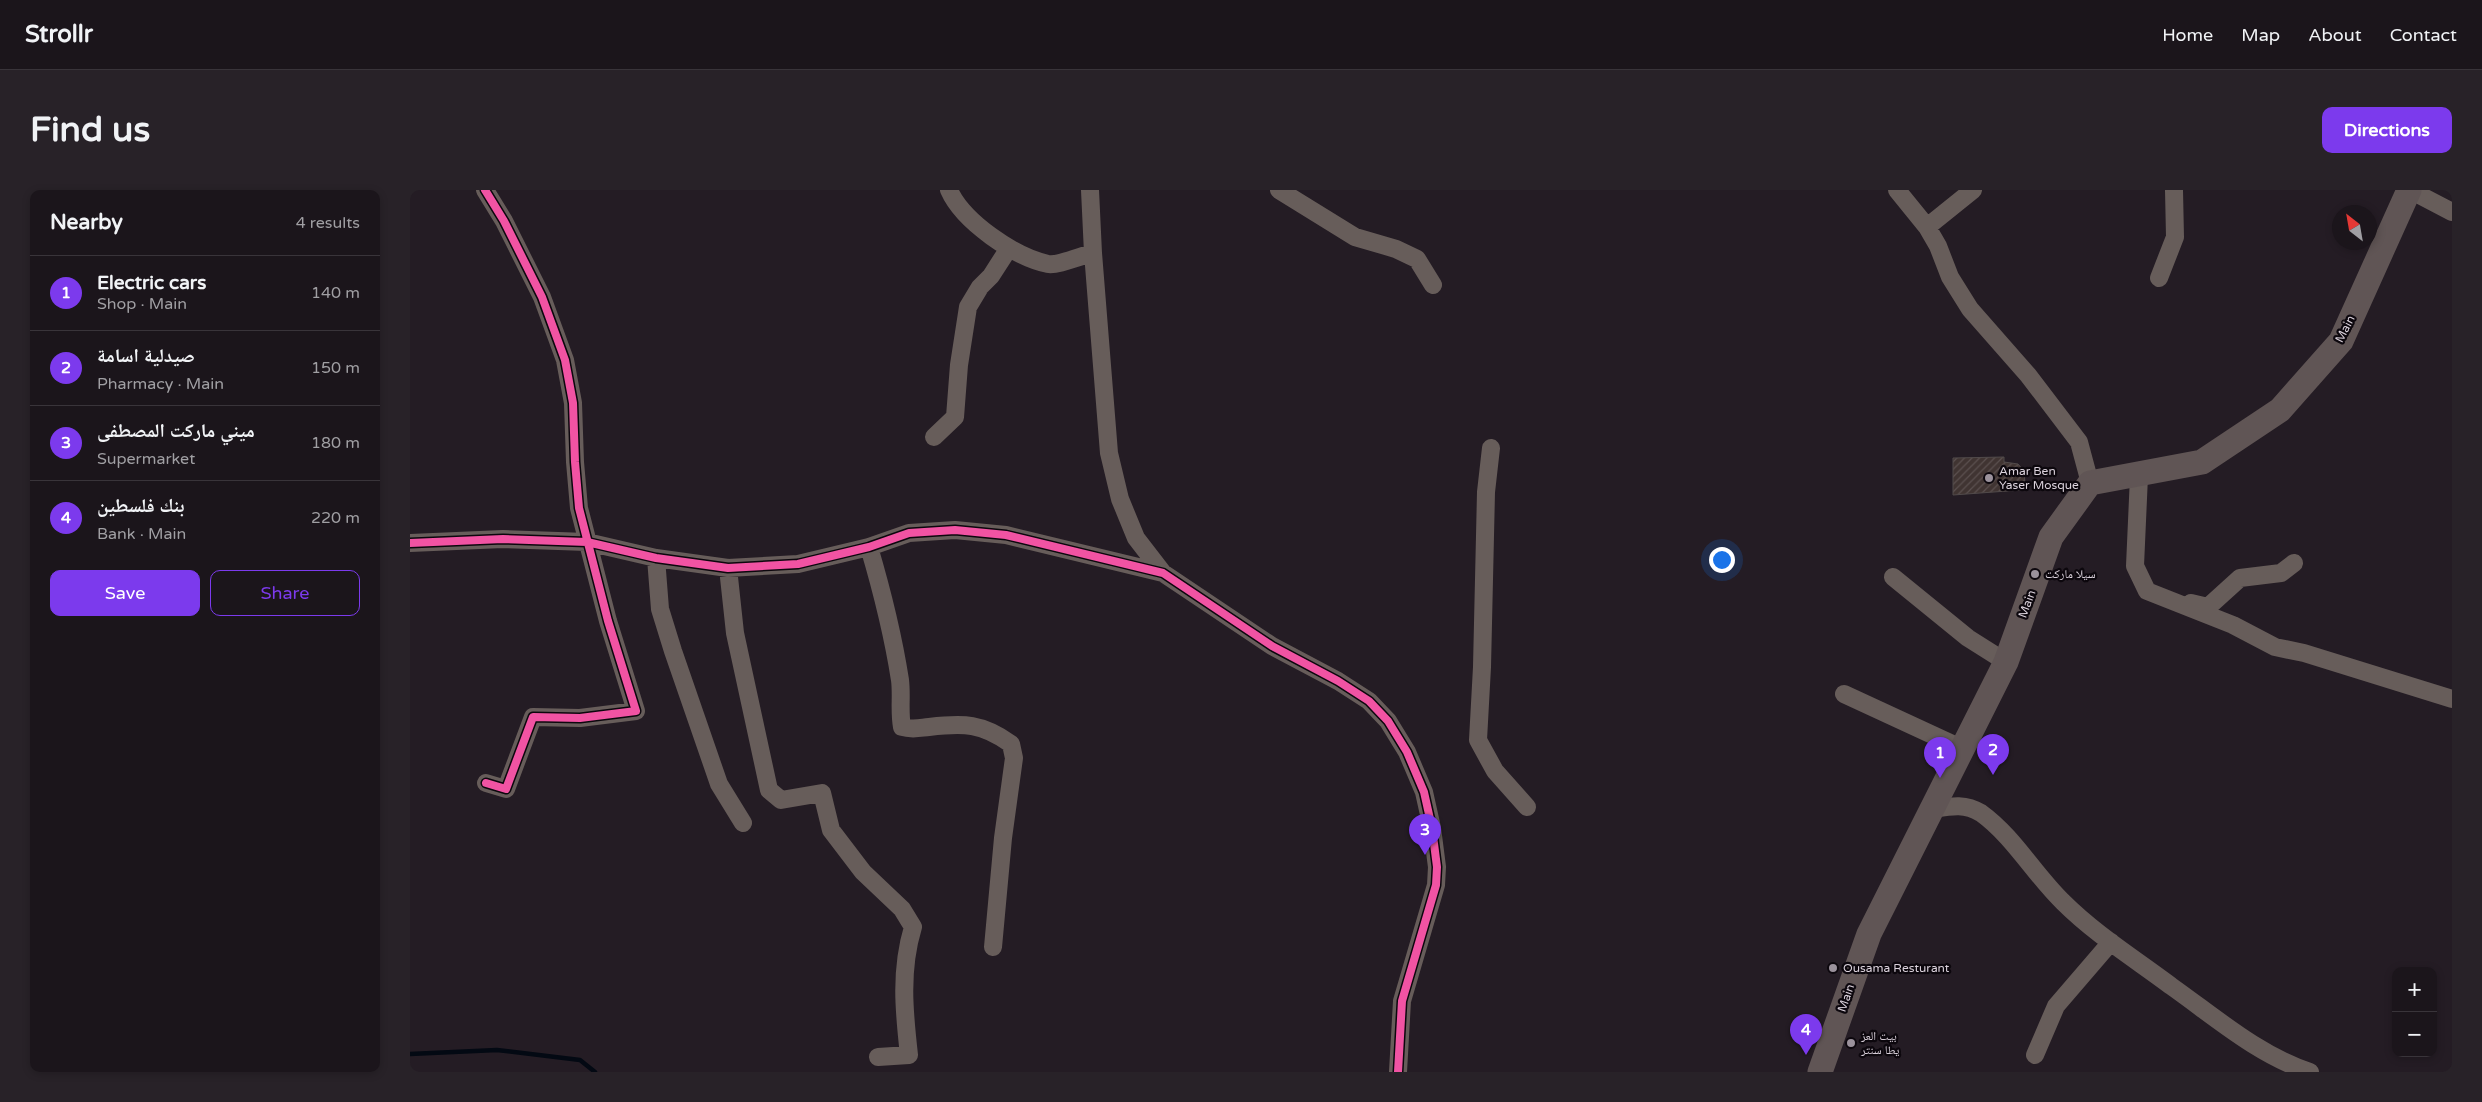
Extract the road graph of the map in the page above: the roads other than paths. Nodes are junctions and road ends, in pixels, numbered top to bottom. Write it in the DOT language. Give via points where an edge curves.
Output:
graph roads {
  1 [pos="485,190"];
  2 [pos="949,190"];
  3 [pos="1090,190"];
  4 [pos="1279,190"];
  5 [pos="1897,190"];
  6 [pos="1973,190"];
  7 [pos="2174,190"];
  8 [pos="2410,190"];
  9 [pos="2452,212"];
  10 [pos="1927,226"];
  11 [pos="1008,248"];
  12 [pos="1093,252"];
  13 [pos="2159,278"];
  14 [pos="1433,285"];
  15 [pos="934,437"];
  16 [pos="1491,448"];
  17 [pos="2139,476"];
  18 [pos="2090,483"];
  19 [pos="587,542"];
  20 [pos="410,543"];
  21 [pos="869,547"];
  22 [pos="656,558"];
  23 [pos="2294,563"];
  24 [pos="728,568"];
  25 [pos="1163,572"];
  26 [pos="1894,577"];
  27 [pos="2146,591"];
  28 [pos="2006,662"];
  29 [pos="1844,694"];
  30 [pos="2452,699"];
  31 [pos="1963,749"];
  32 [pos="486,783"];
  33 [pos="1527,807"];
  34 [pos="1933,809"];
  35 [pos="743,823"];
  36 [pos="2111,942"];
  37 [pos="993,947"];
  38 [pos="2035,1055"];
  39 [pos="878,1058"];
  40 [pos="1398,1072"];
  41 [pos="1820,1072"];
  42 [pos="2310,1072"];
  1 -- 19 [label="street" via="504,220 542,297 565,360 573,403 576,485"];
  2 -- 11 [label="street" via="976,224"];
  3 -- 12 [label="street"];
  4 -- 14 [label="street" via="1355,237 1417,259"];
  5 -- 10 [label="street"];
  6 -- 10 [label="street"];
  7 -- 13 [label="street" via="2175,237"];
  8 -- 9 [label="street"];
  8 -- 17 [label="main road, Main" via="2341,341 2280,410 2202,462"];
  10 -- 18 [label="street" via="1950,277 1970,309 2028,375 2079,442"];
  11 -- 12 [label="street" via="1050,264"];
  11 -- 15 [label="street" via="968,307 955,417"];
  12 -- 25 [label="street" via="1110,453 1120,499 1136,538"];
  16 -- 33 [label="street" via="1486,492 1478,740 1495,771"];
  17 -- 18 [label="main road, Main"];
  17 -- 27 [label="street" via="2135,566"];
  18 -- 28 [label="main road, Main" via="2052,537"];
  19 -- 20 [label="street" via="503,539"];
  19 -- 22 [label="street"];
  19 -- 32 [label="street" via="636,711 580,718 533,717 506,789"];
  21 -- 24 [label="street" via="798,564"];
  21 -- 25 [label="street" via="909,533 955,530 1006,535"];
  21 -- 37 [label="street" via="891,623 900,683 902,727 911,730 970,724 993,731 1011,744 1014,758"];
  22 -- 24 [label="street"];
  22 -- 35 [label="street" via="660,609 673,651 719,784"];
  23 -- 27 [label="street" via="2281,573 2240,578 2208,607"];
  24 -- 39 [label="street" via="735,633 769,790 781,800 822,793 831,830 863,872 902,909 913,927 907,946 902,994 909,1055"];
  25 -- 40 [label="street" via="1272,646 1369,701 1388,721 1407,752 1424,792 1437,867 1436,884 1402,1001"];
  26 -- 28 [label="street" via="1968,638"];
  27 -- 30 [label="street" via="2233,625 2275,647"];
  28 -- 31 [label="main road, Main"];
  29 -- 31 [label="street"];
  31 -- 34 [label="main road, Main"];
  34 -- 36 [label="street" via="1960,804 1979,812 1995,824 2063,903"];
  34 -- 41 [label="main road, Main" via="1869,934"];
  36 -- 38 [label="street" via="2056,1006"];
  36 -- 42 [label="street" via="2265,1052"];
}
